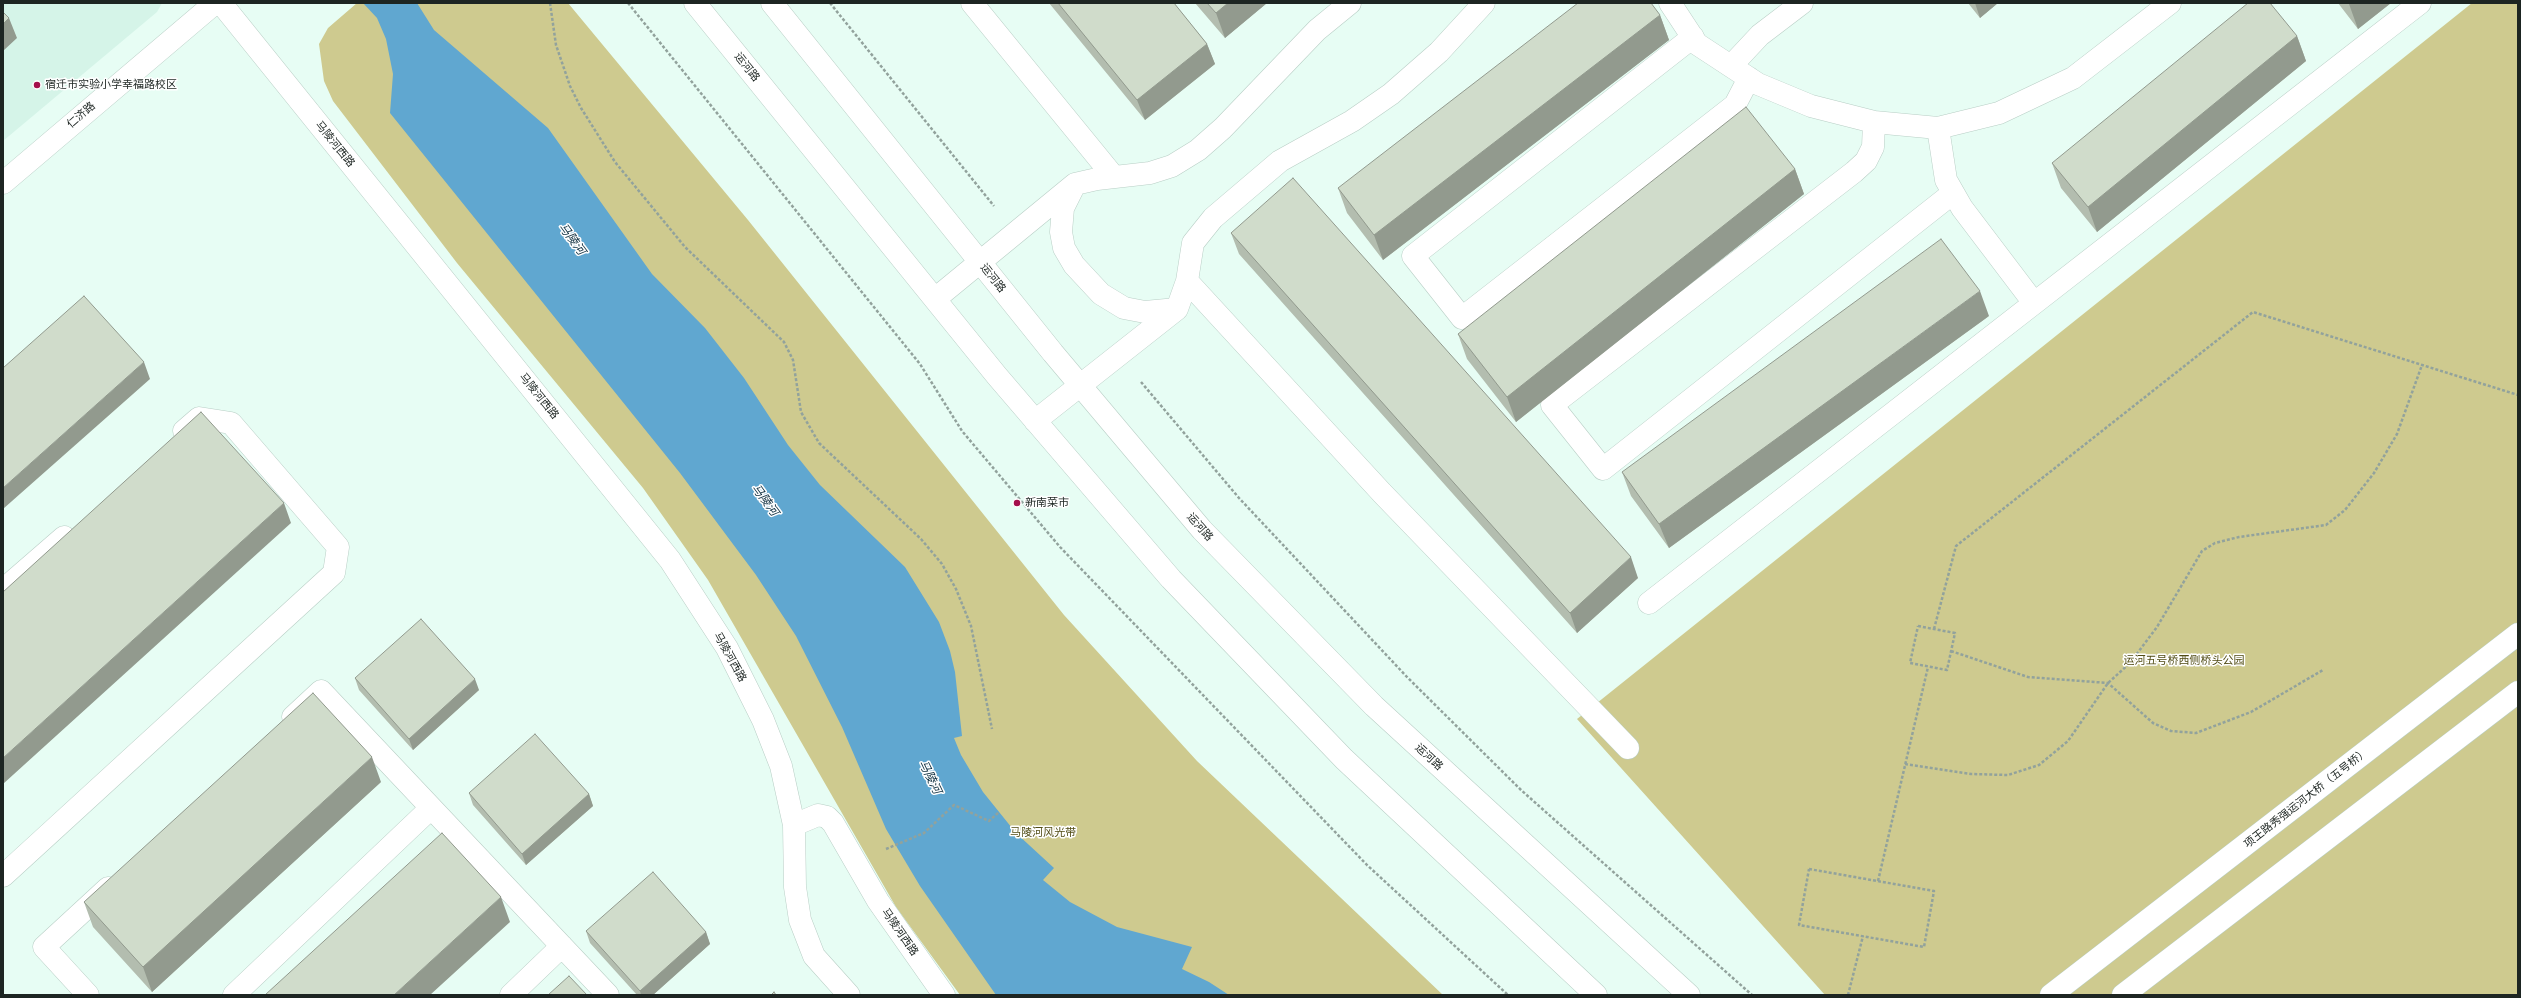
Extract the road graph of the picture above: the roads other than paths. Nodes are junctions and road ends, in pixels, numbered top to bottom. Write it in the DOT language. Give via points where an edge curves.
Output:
graph roads {
  1 [pos="215,3"];
  2 [pos="221,3"];
  3 [pos="695,3"];
  4 [pos="772,3"];
  5 [pos="972,3"];
  6 [pos="1350,3"];
  7 [pos="1484,3"];
  8 [pos="1670,3"];
  9 [pos="1802,3"];
  10 [pos="2170,3"];
  11 [pos="2420,3"];
  12 [pos="1693,37"];
  13 [pos="1730,66"];
  14 [pos="1749,78"];
  15 [pos="1874,122"];
  16 [pos="1938,128"];
  17 [pos="1114,177"];
  18 [pos="3,182"];
  19 [pos="1075,184"];
  20 [pos="1953,193"];
  21 [pos="980,262"];
  22 [pos="1187,281"];
  23 [pos="935,299"];
  24 [pos="2034,302"];
  25 [pos="1177,309"];
  26 [pos="1081,386"];
  27 [pos="1035,421"];
  28 [pos="170,444"];
  29 [pos="80,522"];
  30 [pos="3,590"];
  31 [pos="1649,603"];
  32 [pos="2518,634"];
  33 [pos="2518,692"];
  34 [pos="280,728"];
  35 [pos="1628,748"];
  36 [pos="431,808"];
  37 [pos="794,825"];
  38 [pos="124,872"];
  39 [pos="3,876"];
  40 [pos="562,946"];
  41 [pos="2059,989"];
  42 [pos="88,995"];
  43 [pos="234,995"];
  44 [pos="511,995"];
  45 [pos="608,995"];
  46 [pos="849,995"];
  47 [pos="944,995"];
  48 [pos="1596,995"];
  49 [pos="1689,995"];
  50 [pos="2048,995"];
  51 [pos="2123,995"];
  1 -- 18 [label="street, 仁济路"];
  2 -- 37 [label="street, 马陵河西路" via="670,560 727,648 763,720 781,766"];
  3 -- 23 [label="street, 运河路"];
  4 -- 21 [label="street, 运河路"];
  5 -- 17 [label="street"];
  6 -- 17 [label="street" via="1317,30 1223,128 1198,150 1172,166 1150,173"];
  7 -- 22 [label="street" via="1439,52 1391,94 1352,121 1280,161 1212,218 1193,243"];
  8 -- 12 [label="street"];
  9 -- 13 [label="street" via="1760,35"];
  10 -- 16 [label="street" via="2073,78 1999,113"];
  11 -- 24 [label="street"];
  12 -- 13 [label="street" via="1697,44"];
  12 -- 14 [label="street" via="1413,256 1462,318 1735,105"];
  13 -- 14 [label="street"];
  14 -- 15 [label="street" via="1811,106"];
  15 -- 16 [label="street"];
  15 -- 20 [label="street" via="1873,147 1866,161 1854,172 1552,405 1602,469"];
  16 -- 20 [label="street" via="1946,180"];
  17 -- 19 [label="street"];
  19 -- 21 [label="street"];
  19 -- 25 [label="street" via="1063,208 1061,232 1064,248 1074,265 1101,294 1124,308 1145,312"];
  20 -- 24 [label="street"];
  21 -- 23 [label="street"];
  21 -- 26 [label="street, 运河路"];
  22 -- 25 [label="street"];
  22 -- 35 [label="street" via="1382,493"];
  23 -- 27 [label="street, 运河路"];
  24 -- 31 [label="street"];
  25 -- 26 [label="street"];
  26 -- 27 [label="street"];
  26 -- 49 [label="street, 运河路" via="1202,530 1374,706"];
  27 -- 48 [label="street, 运河路" via="1170,579 1344,759"];
  28 -- 39 [label="street" via="199,418 231,423 338,547 334,573"];
  29 -- 30 [label="street"];
  32 -- 41 [label="street, 项王路秀强运河大桥（五号桥）"];
  33 -- 51 [label="street"];
  34 -- 36 [label="street" via="321,691"];
  36 -- 40 [label="street"];
  36 -- 43 [label="street"];
  37 -- 46 [label="street, 马陵河西路" via="795,887 800,920 814,956"];
  37 -- 47 [label="street, 马陵河西路" via="818,815 827,817 833,823 878,901"];
  38 -- 42 [label="street" via="44,947"];
  40 -- 44 [label="street"];
  40 -- 45 [label="street"];
  41 -- 50 [label="street, 项王路秀强运河大桥（五号桥）"];
}
